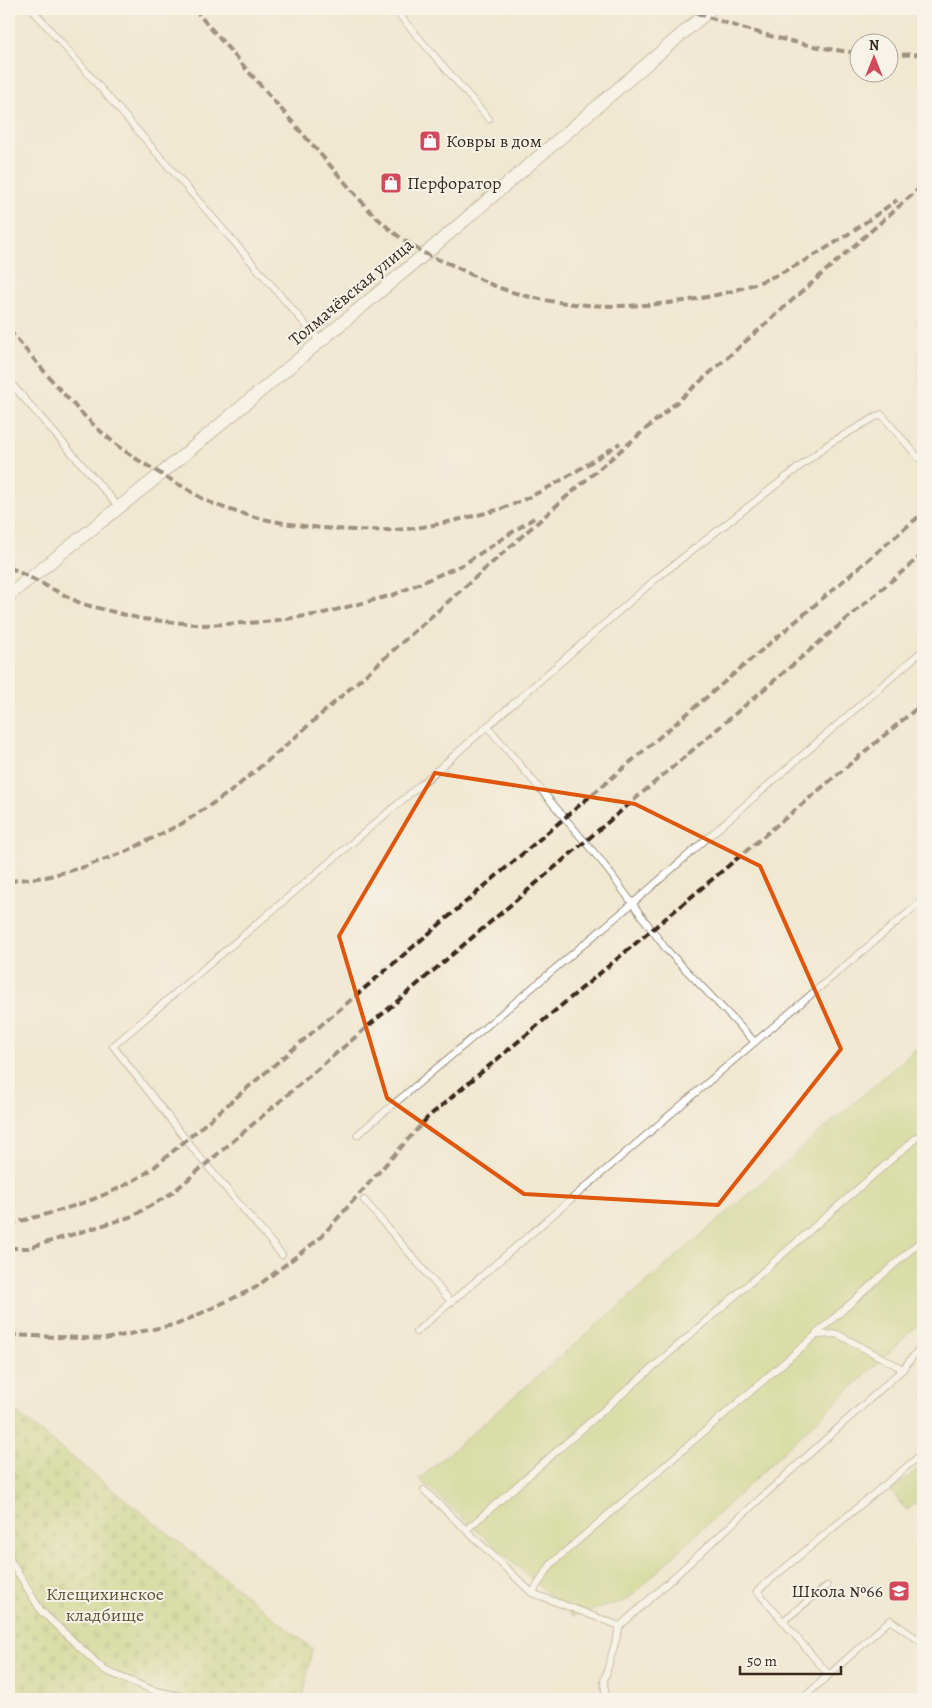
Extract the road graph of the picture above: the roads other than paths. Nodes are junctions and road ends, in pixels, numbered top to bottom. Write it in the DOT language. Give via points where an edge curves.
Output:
graph roads {
  1 [pos="32,9"];
  2 [pos="394,9"];
  3 [pos="711,9"];
  4 [pos="489,119"];
  5 [pos="320,341"];
  6 [pos="9,381"];
  7 [pos="923,463"];
  8 [pos="118,506"];
  9 [pos="9,596"];
  10 [pos="923,650"];
  11 [pos="487,726"];
  12 [pos="923,900"];
  13 [pos="633,903"];
  14 [pos="756,1042"];
  15 [pos="923,1132"];
  16 [pos="357,1135"];
  17 [pos="364,1200"];
  18 [pos="923,1239"];
  19 [pos="282,1255"];
  20 [pos="451,1302"];
  21 [pos="416,1332"];
  22 [pos="816,1335"];
  23 [pos="923,1344"];
  24 [pos="903,1369"];
  25 [pos="923,1452"];
  26 [pos="424,1490"];
  27 [pos="466,1530"];
  28 [pos="9,1558"];
  29 [pos="827,1586"];
  30 [pos="532,1593"];
  31 [pos="783,1621"];
  32 [pos="620,1626"];
  33 [pos="923,1643"];
  34 [pos="829,1675"];
  35 [pos="193,1699"];
  36 [pos="606,1699"];
  37 [pos="802,1699"];
  1 -- 5 [label="lane"];
  2 -- 4 [label="lane"];
  3 -- 5 [label="street, Толмачёвская улица"];
  5 -- 8 [label="street, Толмачёвская улица"];
  6 -- 8 [label="lane"];
  7 -- 11 [label="lane" via="881,414 830,443 658,577"];
  8 -- 9 [label="street, Толмачёвская улица"];
  10 -- 13 [label="lane"];
  11 -- 13 [label="lane"];
  11 -- 19 [label="lane" via="113,1046"];
  12 -- 14 [label="lane"];
  13 -- 14 [label="lane" via="666,949"];
  13 -- 16 [label="lane"];
  14 -- 20 [label="lane"];
  15 -- 27 [label="lane"];
  17 -- 20 [label="lane"];
  18 -- 22 [label="lane"];
  20 -- 21 [label="lane"];
  22 -- 24 [label="lane" via="837,1334"];
  22 -- 30 [label="lane" via="552,1562"];
  23 -- 24 [label="lane"];
  24 -- 32 [label="lane"];
  25 -- 31 [label="lane" via="757,1591"];
  26 -- 27 [label="lane"];
  27 -- 30 [label="lane"];
  28 -- 35 [label="lane" via="41,1611 104,1670 152,1690"];
  29 -- 31 [label="lane"];
  30 -- 32 [label="lane"];
  31 -- 34 [label="lane"];
  32 -- 36 [label="lane" via="604,1681"];
  33 -- 34 [label="lane" via="890,1620"];
  34 -- 37 [label="lane"];
}
